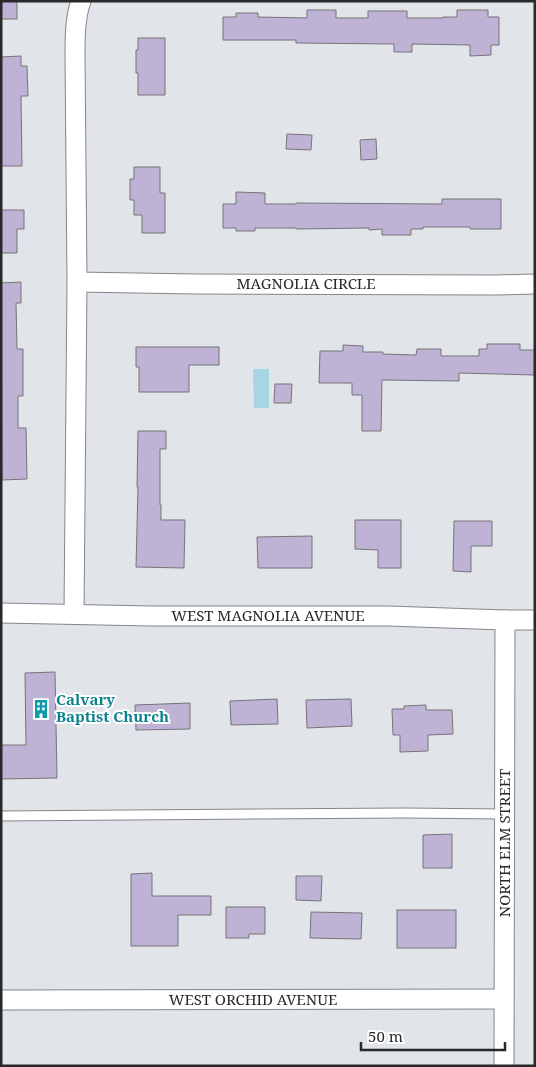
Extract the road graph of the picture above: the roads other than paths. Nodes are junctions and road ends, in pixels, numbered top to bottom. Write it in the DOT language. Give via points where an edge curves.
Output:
graph roads {
  1 [pos="81,1"];
  2 [pos="77,282"];
  3 [pos="535,284"];
  4 [pos="1,613"];
  5 [pos="74,614"];
  6 [pos="506,620"];
  7 [pos="535,620"];
  8 [pos="505,814"];
  9 [pos="1,816"];
  10 [pos="1,1000"];
  11 [pos="504,1000"];
  12 [pos="504,1066"];
  1 -- 2 [label="street" via="75,32"];
  2 -- 3 [label="street, MAGNOLIA CIRCLE"];
  2 -- 5 [label="street"];
  4 -- 5 [label="street, WEST MAGNOLIA AVENUE"];
  5 -- 6 [label="street, WEST MAGNOLIA AVENUE"];
  6 -- 7 [label="street, WEST MAGNOLIA AVENUE"];
  6 -- 8 [label="street, NORTH ELM STREET"];
  8 -- 9 [label="lane"];
  8 -- 11 [label="street, NORTH ELM STREET"];
  10 -- 11 [label="street, WEST ORCHID AVENUE"];
  11 -- 12 [label="street, NORTH ELM STREET"];
}
